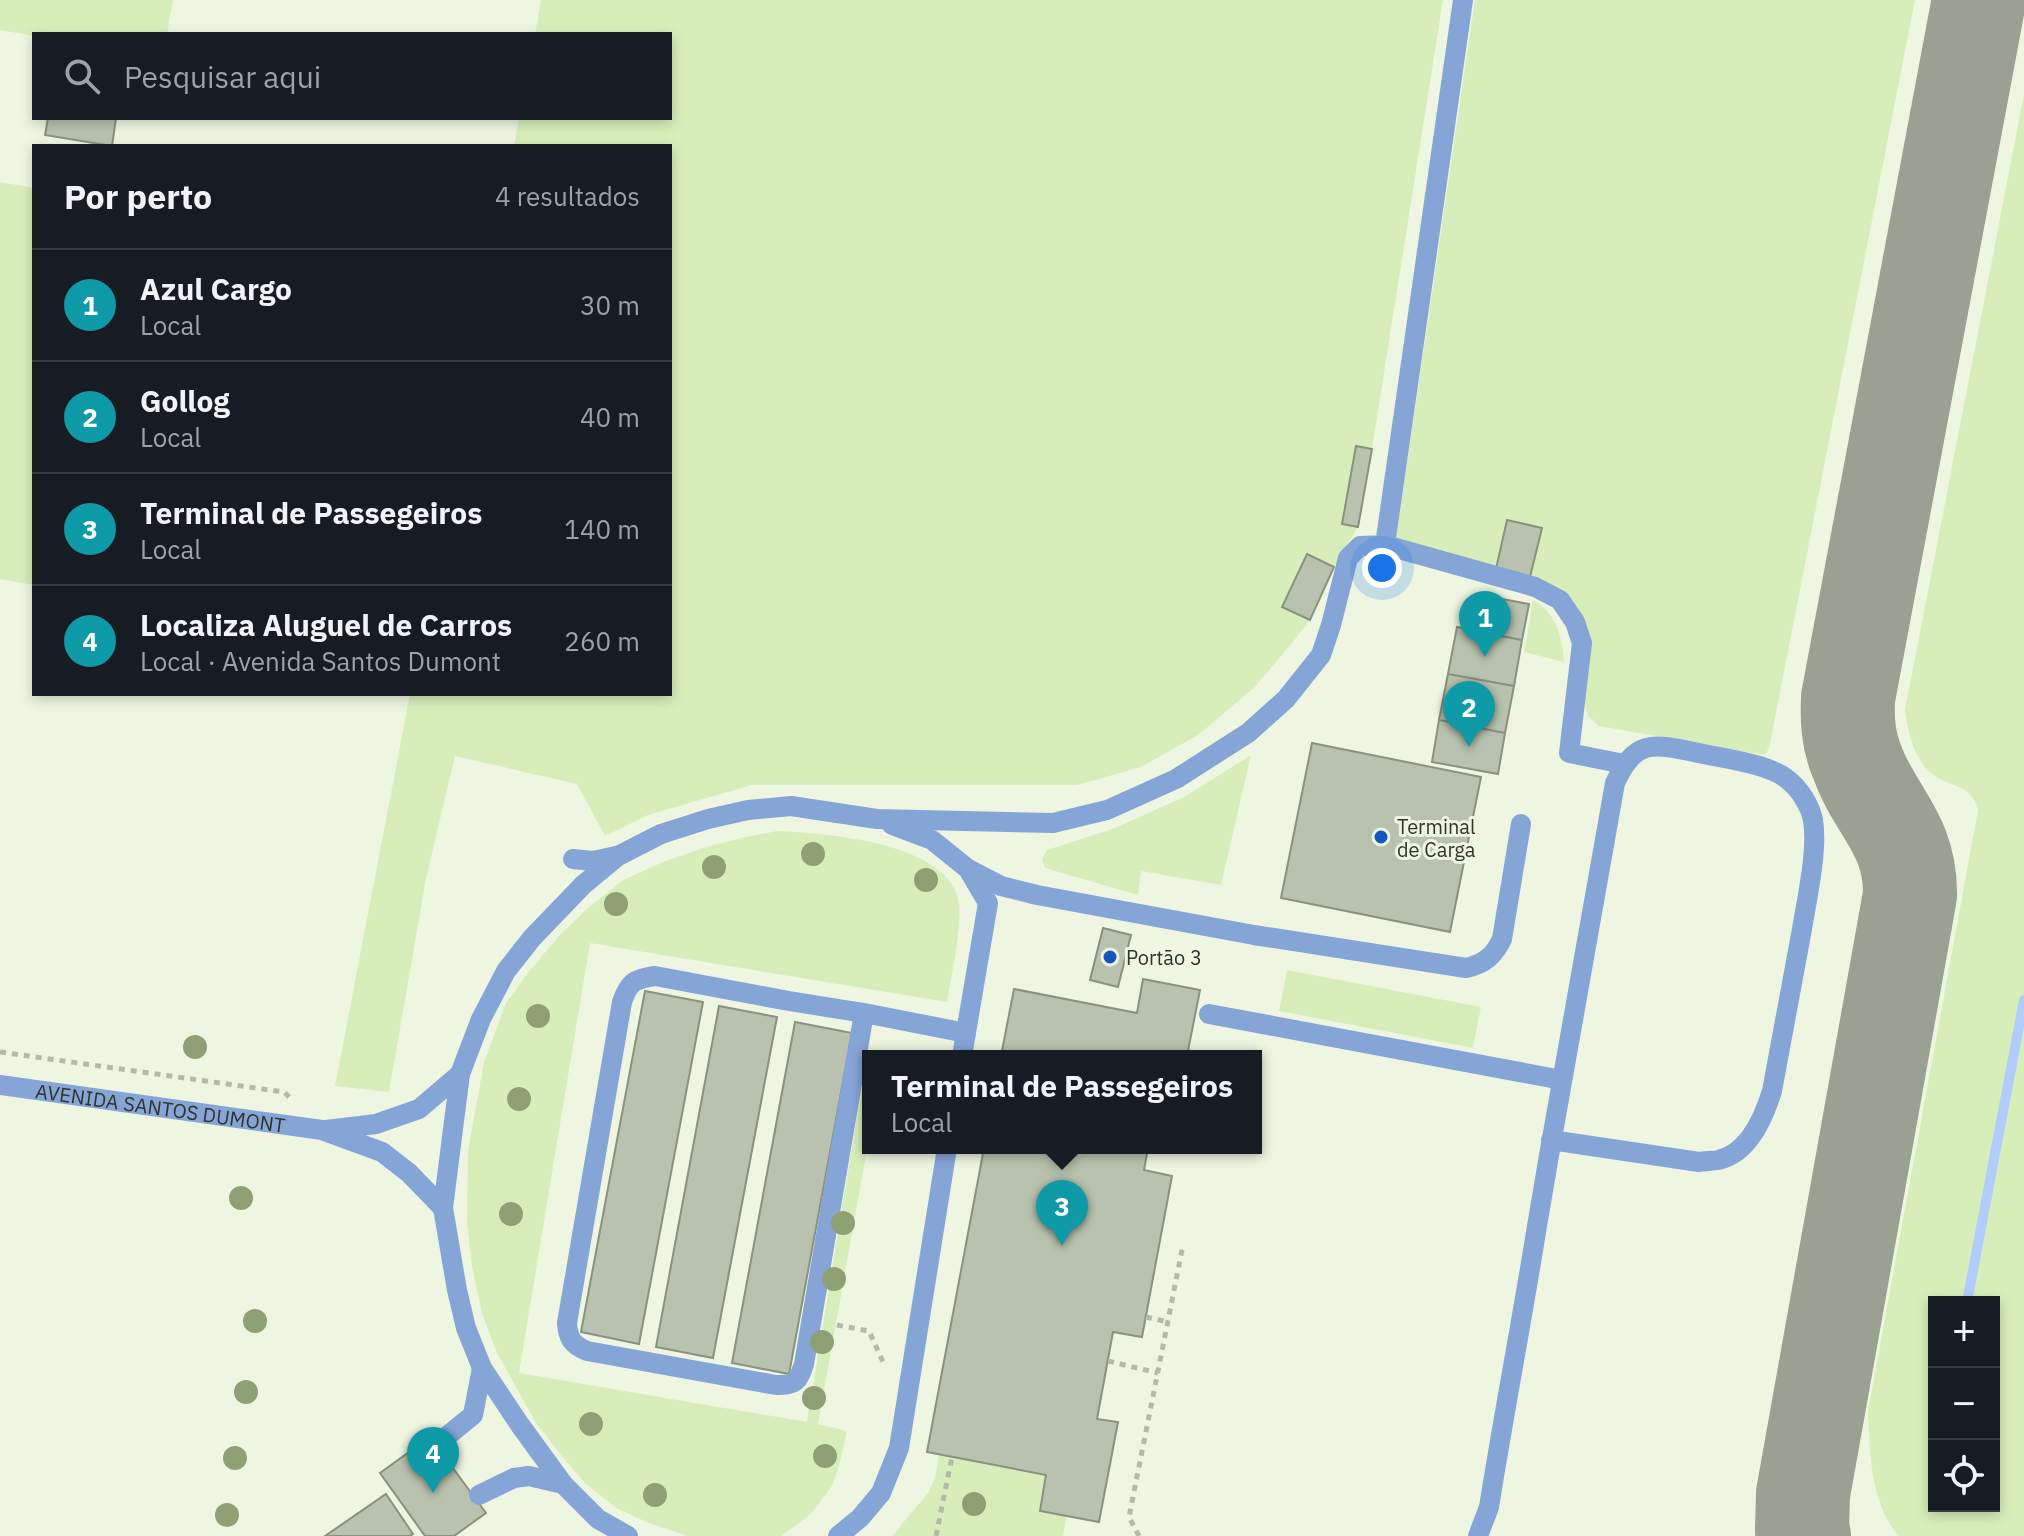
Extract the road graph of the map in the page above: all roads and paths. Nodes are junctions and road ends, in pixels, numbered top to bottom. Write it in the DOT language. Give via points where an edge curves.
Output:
graph roads {
  1 [pos="1463,0"];
  2 [pos="1385,545"];
  3 [pos="1624,764"];
  4 [pos="877,819"];
  5 [pos="1521,824"];
  6 [pos="618,856"];
  7 [pos="573,859"];
  8 [pos="968,869"];
  9 [pos="864,1013"];
  10 [pos="1209,1014"];
  11 [pos="966,1033"];
  12 [pos="963,1050"];
  13 [pos="460,1074"];
  14 [pos="1562,1080"];
  15 [pos="0,1085"];
  16 [pos="322,1130"];
  17 [pos="1551,1140"];
  18 [pos="946,1154"];
  19 [pos="443,1208"];
  20 [pos="1183,1245"];
  21 [pos="1146,1317"];
  22 [pos="1168,1322"];
  23 [pos="869,1331"];
  24 [pos="1108,1361"];
  25 [pos="883,1362"];
  26 [pos="482,1368"];
  27 [pos="1158,1373"];
  28 [pos="441,1441"];
  29 [pos="952,1457"];
  30 [pos="563,1484"];
  31 [pos="479,1495"];
  32 [pos="628,1536"];
  33 [pos="838,1536"];
  34 [pos="936,1536"];
  35 [pos="1139,1536"];
  36 [pos="1478,1536"];
  1 -- 2 [label="street"];
  2 -- 3 [label="street" via="1535,587 1560,600 1582,643 1569,753"];
  2 -- 4 [label="street" via="1360,546 1348,558 1321,655 1286,699 1248,733 1176,779 1107,810 1053,823"];
  3 -- 14 [label="street" via="1615,783"];
  3 -- 17 [label="street" via="1641,748 1661,745 1767,768 1804,797 1813,819 1814,849 1772,1091 1752,1136 1722,1160 1699,1162"];
  4 -- 6 [label="street" via="791,806 748,810 661,834"];
  4 -- 8 [label="street" via="932,840"];
  5 -- 8 [label="street" via="1502,939 1487,960 1466,968 1051,898 1001,886"];
  6 -- 7 [label="street"];
  6 -- 13 [label="street" via="583,885 506,971"];
  8 -- 11 [label="street" via="988,903"];
  9 -- 9 [label="street" via="655,976 638,978 627,987 567,1323 576,1347 776,1385 799,1379"];
  9 -- 11 [label="street"];
  10 -- 14 [label="street"];
  11 -- 12 [label="street"];
  13 -- 16 [label="street, AVENIDA SANTOS DUMONT" via="419,1109 376,1124"];
  13 -- 19 [label="street"];
  14 -- 17 [label="street"];
  15 -- 16 [label="street, AVENIDA SANTOS DUMONT"];
  16 -- 19 [label="street, AVENIDA SANTOS DUMONT" via="382,1152"];
  17 -- 36 [label="street" via="1489,1507"];
  18 -- 33 [label="street" via="899,1448 881,1493"];
  19 -- 26 [label="street" via="466,1328"];
  20 -- 22 [label="path"];
  21 -- 22 [label="path"];
  22 -- 27 [label="path"];
  23 -- 25 [label="path"];
  24 -- 27 [label="path"];
  26 -- 28 [label="street" via="473,1415"];
  26 -- 30 [label="street"];
  27 -- 35 [label="path" via="1129,1517"];
  29 -- 34 [label="path"];
  30 -- 31 [label="street" via="529,1476"];
  30 -- 32 [label="street" via="598,1519"];
}
